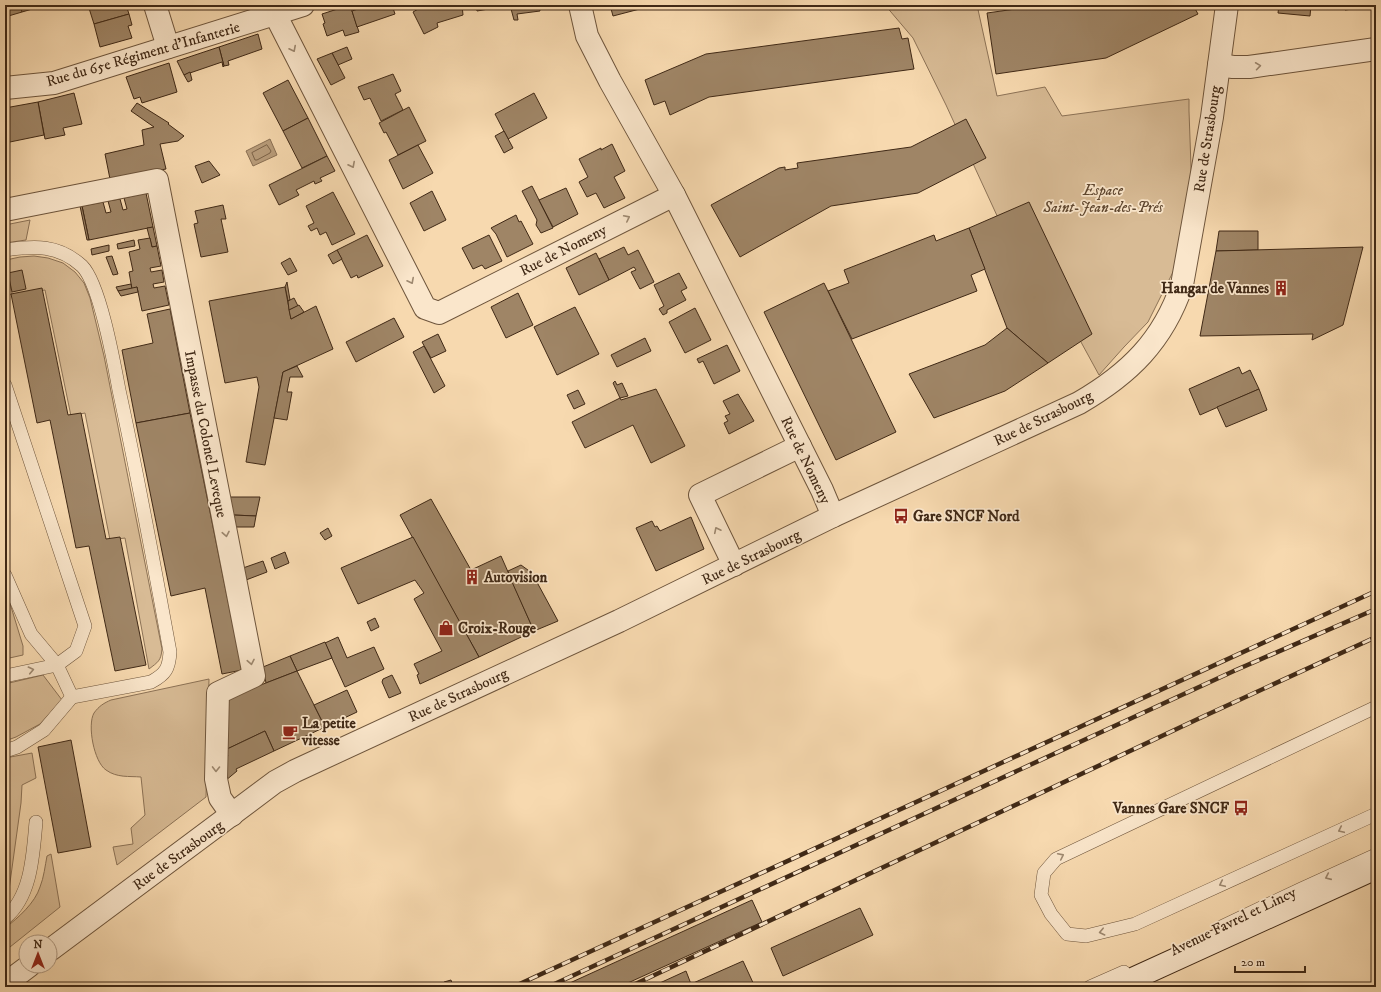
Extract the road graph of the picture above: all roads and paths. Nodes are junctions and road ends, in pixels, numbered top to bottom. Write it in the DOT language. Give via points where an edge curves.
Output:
graph roads {
  1 [pos="155,5"];
  2 [pos="303,5"];
  3 [pos="580,5"];
  4 [pos="1227,5"];
  5 [pos="275,14"];
  6 [pos="168,47"];
  7 [pos="1376,49"];
  8 [pos="1219,65"];
  9 [pos="5,88"];
  10 [pos="674,195"];
  11 [pos="5,210"];
  12 [pos="5,250"];
  13 [pos="5,384"];
  14 [pos="800,446"];
  15 [pos="834,516"];
  16 [pos="734,565"];
  17 [pos="5,575"];
  18 [pos="57,665"];
  19 [pos="5,676"];
  20 [pos="72,697"];
  21 [pos="1376,707"];
  22 [pos="5,751"];
  23 [pos="1376,814"];
  24 [pos="232,815"];
  25 [pos="36,822"];
  26 [pos="1376,856"];
  27 [pos="1376,868"];
  28 [pos="5,918"];
  29 [pos="58,944"];
  30 [pos="18,974"];
  31 [pos="5,984"];
  32 [pos="1090,987"];
  33 [pos="1115,987"];
  1 -- 6 [label="street"];
  2 -- 5 [label="street, Rue du 65e Régiment d'Infanterie"];
  3 -- 10 [label="street" via="587,36"];
  4 -- 8 [label="street, Rue de Strasbourg"];
  5 -- 6 [label="street, Rue du 65e Régiment d'Infanterie"];
  5 -- 10 [label="street, Rue de Nomeny, one-way" via="425,308 439,312"];
  6 -- 9 [label="street, Rue du 65e Régiment d'Infanterie" via="54,83"];
  8 -- 7 [label="street, one-way" via="1249,67"];
  8 -- 15 [label="street, Rue de Strasbourg" via="1182,285 1172,310 1145,352 1128,369 1079,403"];
  10 -- 14 [label="street, Rue de Nomeny"];
  11 -- 24 [label="street, Impasse du Colonel Leveque, one-way" via="157,180 254,676 218,693 216,779 220,798"];
  12 -- 20 [label="lane" via="49,248 68,256 82,267 97,295 137,475 170,652 169,664 161,676 151,682"];
  13 -- 18 [label="lane" via="85,626 76,651"];
  14 -- 15 [label="street, Rue de Nomeny"];
  16 -- 14 [label="street, one-way" via="700,496"];
  15 -- 16 [label="street, Rue de Strasbourg"];
  16 -- 24 [label="street, Rue de Strasbourg" via="295,771 257,794"];
  17 -- 18 [label="lane" via="31,634"];
  19 -- 18 [label="lane, one-way"];
  18 -- 20 [label="lane"];
  20 -- 22 [label="lane" via="44,730 17,747"];
  23 -- 21 [label="lane, one-way" via="1135,924 1086,936 1067,934 1051,914 1041,895 1044,874 1056,859"];
  24 -- 29 [label="street, Rue de Strasbourg"];
  25 -- 28 [label="lane" via="32,862 24,892"];
  26 -- 32 [label="lane, Avenue Favrel et Lincy, one-way"];
  27 -- 33 [label="street, Avenue Favrel et Lincy"];
  30 -- 31 [label="street"];
}
